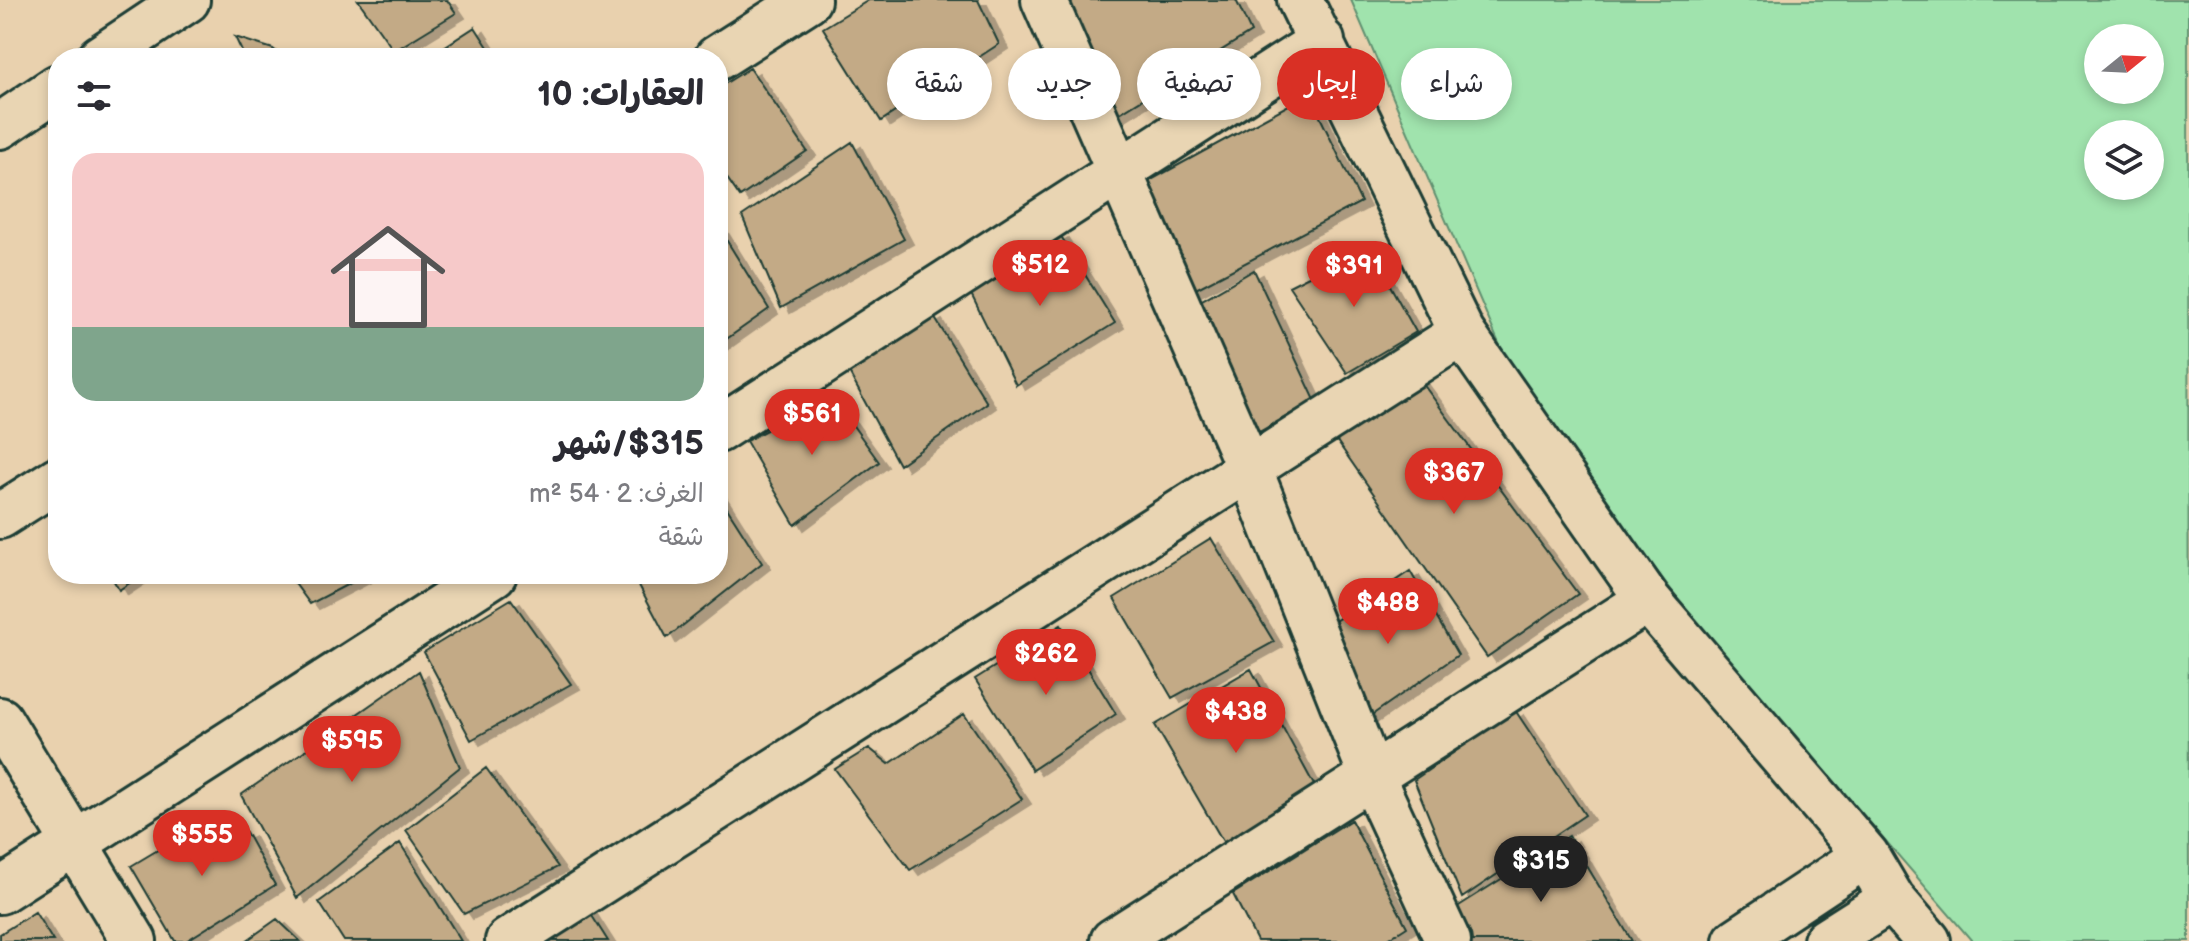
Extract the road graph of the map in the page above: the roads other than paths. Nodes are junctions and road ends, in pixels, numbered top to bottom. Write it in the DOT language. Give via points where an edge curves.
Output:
graph roads {
  1 [pos="187,0"];
  2 [pos="808,0"];
  3 [pos="1044,0"];
  4 [pos="1300,0"];
  5 [pos="1322,41"];
  6 [pos="115,48"];
  7 [pos="728,51"];
  8 [pos="48,94"];
  9 [pos="0,126"];
  10 [pos="1120,172"];
  11 [pos="1462,333"];
  12 [pos="728,424"];
  13 [pos="1249,468"];
  14 [pos="48,485"];
  15 [pos="0,516"];
  16 [pos="478,584"];
  17 [pos="1648,600"];
  18 [pos="0,720"];
  19 [pos="1372,777"];
  20 [pos="75,843"];
  21 [pos="1866,855"];
  22 [pos="0,891"];
  23 [pos="1892,899"];
  24 [pos="134,941"];
  25 [pos="508,941"];
  26 [pos="1113,941"];
  27 [pos="1448,941"];
  28 [pos="1736,941"];
  29 [pos="1826,941"];
  30 [pos="1928,941"];
  1 -- 6 [label="street"];
  2 -- 7 [label="street"];
  3 -- 10 [label="street"];
  4 -- 5 [label="street"];
  5 -- 10 [label="street"];
  5 -- 11 [label="street"];
  8 -- 9 [label="street"];
  10 -- 12 [label="street"];
  10 -- 13 [label="street"];
  11 -- 13 [label="street"];
  11 -- 17 [label="street"];
  13 -- 19 [label="street"];
  13 -- 25 [label="street"];
  14 -- 15 [label="street"];
  16 -- 20 [label="street"];
  17 -- 19 [label="street"];
  17 -- 21 [label="street"];
  18 -- 20 [label="street"];
  19 -- 26 [label="street"];
  19 -- 27 [label="street"];
  20 -- 22 [label="street"];
  20 -- 24 [label="street"];
  21 -- 23 [label="street"];
  21 -- 28 [label="street"];
  23 -- 29 [label="street"];
  23 -- 30 [label="street"];
}
